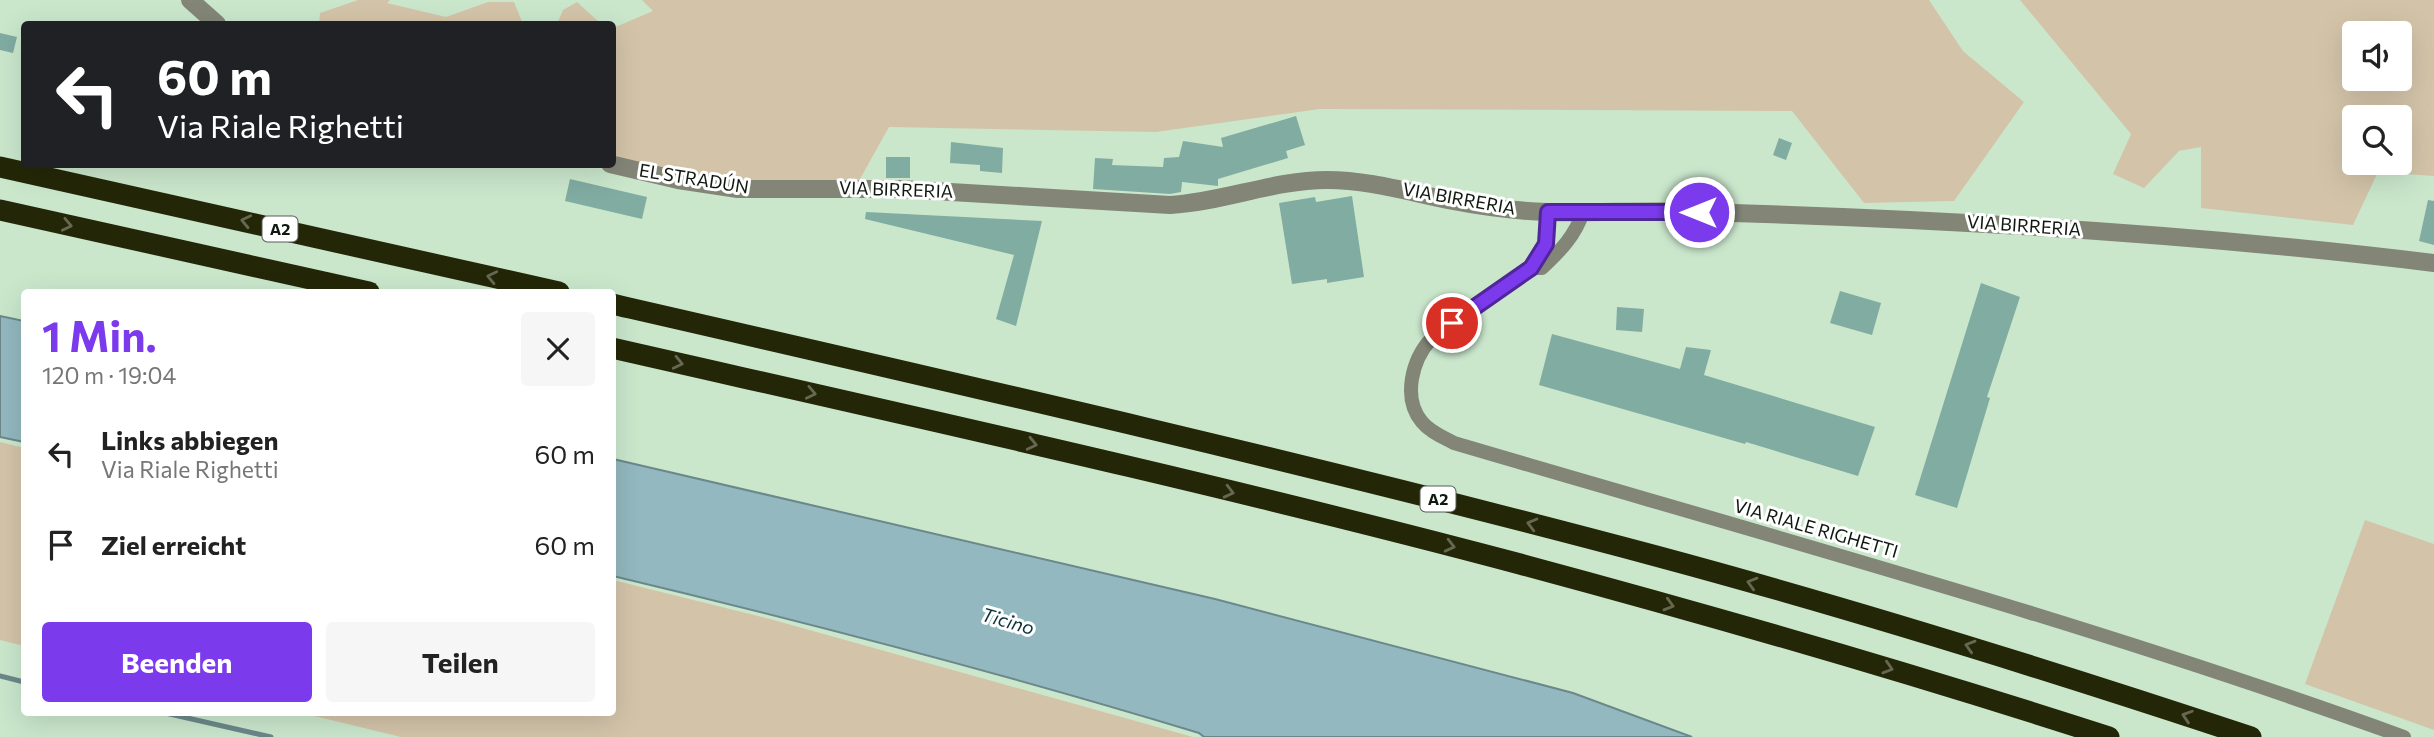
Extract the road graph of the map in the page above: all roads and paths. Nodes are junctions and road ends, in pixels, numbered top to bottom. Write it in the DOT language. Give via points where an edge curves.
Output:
graph roads {
  1 [pos="190,0"];
  2 [pos="214,21"];
  3 [pos="616,165"];
  4 [pos="0,167"];
  5 [pos="779,189"];
  6 [pos="0,210"];
  7 [pos="1548,212"];
  8 [pos="1583,212"];
  9 [pos="2434,263"];
  10 [pos="1531,268"];
  11 [pos="356,289"];
  12 [pos="546,289"];
  13 [pos="616,305"];
  14 [pos="616,349"];
  15 [pos="2109,737"];
  16 [pos="2251,737"];
  17 [pos="2404,737"];
  1 -- 2 [label="street"];
  3 -- 5 [label="street, EL STRADÚN" via="724,188"];
  12 -- 4 [label="highway, A2, one-way"];
  5 -- 7 [label="street, VIA BIRRERIA" via="900,190 1170,205 1314,180 1342,180 1479,205"];
  6 -- 11 [label="highway, A2, one-way"];
  7 -- 8 [label="street, VIA BIRRERIA"];
  7 -- 10 [label="street, VIA RIALE RIGHETTI" via="1546,244"];
  8 -- 9 [label="street, VIA BIRRERIA" via="1944,221 2304,248"];
  8 -- 10 [label="street, VIA RIALE RIGHETTI" via="1568,243 1542,268"];
  10 -- 17 [label="street, VIA RIALE RIGHETTI" via="1431,339 1421,352 1412,376 1413,405 1423,424 1441,437 2007,604"];
  16 -- 13 [label="highway, A2, one-way" via="1994,653 1659,557 1212,444"];
  14 -- 15 [label="highway, one-way" via="1018,441 1518,564 1857,659"];
}
